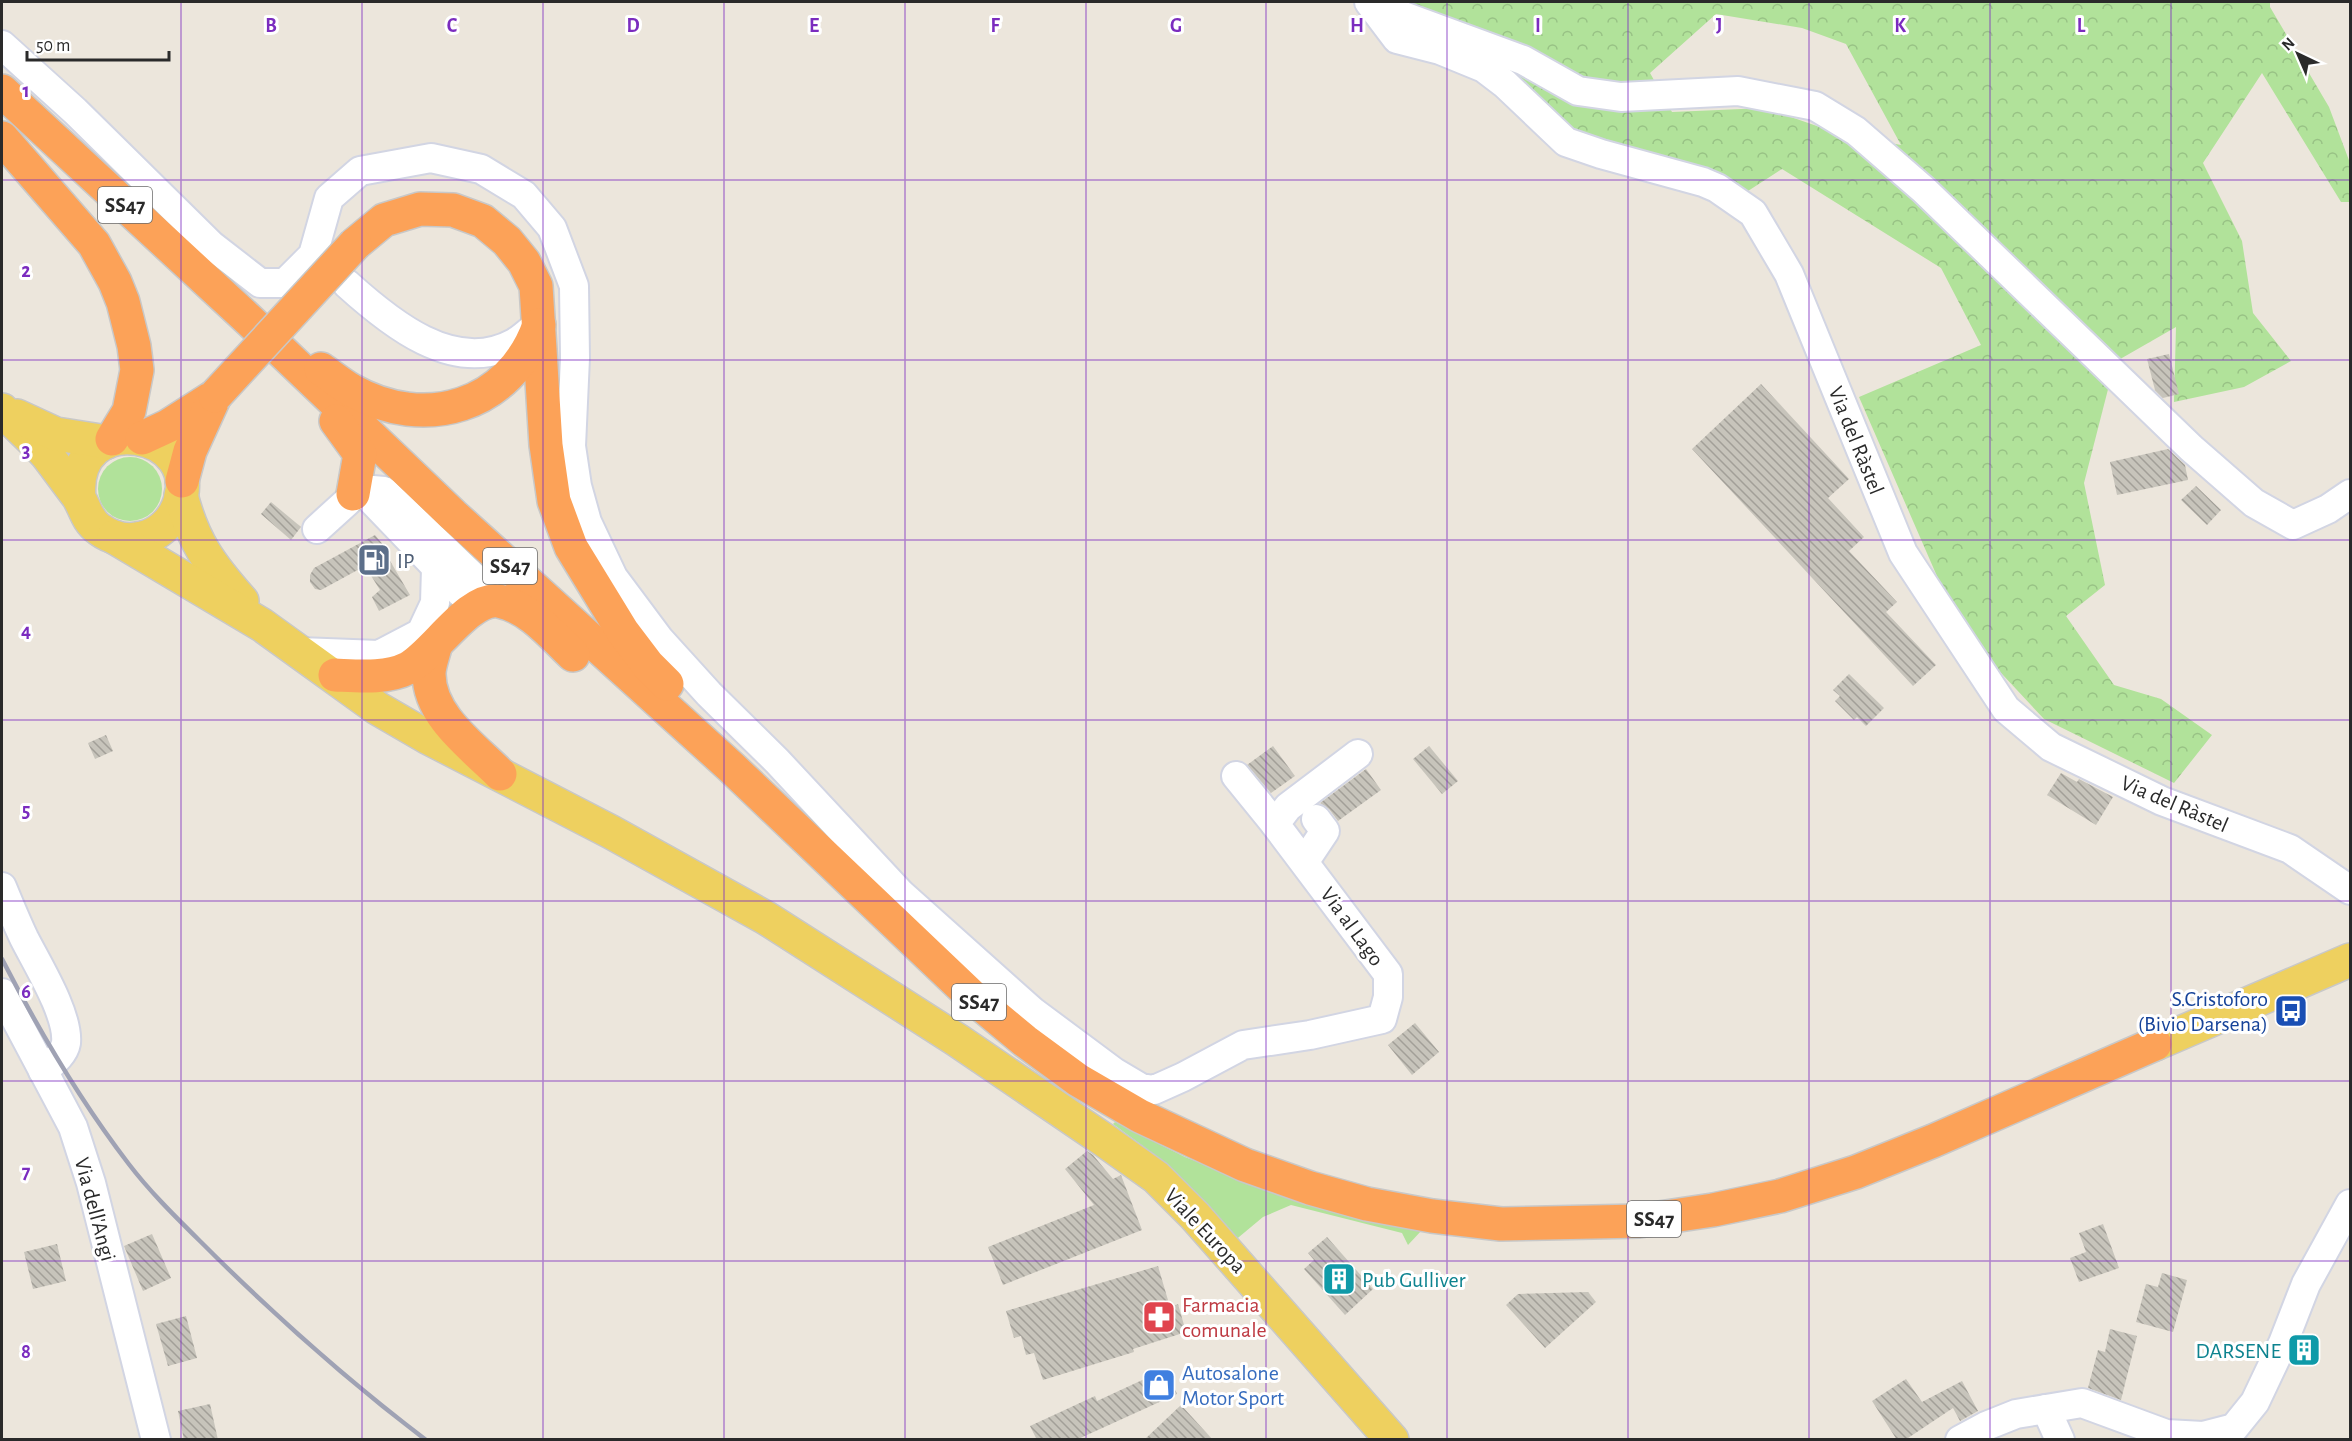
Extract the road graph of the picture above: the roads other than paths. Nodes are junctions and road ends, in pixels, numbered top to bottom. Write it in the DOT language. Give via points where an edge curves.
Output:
graph roads {
  1 [pos="1371,2"];
  2 [pos="2,45"];
  3 [pos="2,67"];
  4 [pos="43,84"];
  5 [pos="2,91"];
  6 [pos="2,138"];
  7 [pos="346,284"];
  8 [pos="249,320"];
  9 [pos="539,323"];
  10 [pos="292,362"];
  11 [pos="2,410"];
  12 [pos="203,410"];
  13 [pos="120,440"];
  14 [pos="181,488"];
  15 [pos="357,491"];
  16 [pos="2350,494"];
  17 [pos="79,498"];
  18 [pos="317,529"];
  19 [pos="114,537"];
  20 [pos="436,568"];
  21 [pos="487,602"];
  22 [pos="262,625"];
  23 [pos="435,647"];
  24 [pos="300,652"];
  25 [pos="335,675"];
  26 [pos="1358,754"];
  27 [pos="732,767"];
  28 [pos="500,774"];
  29 [pos="1236,776"];
  30 [pos="1316,819"];
  31 [pos="1275,824"];
  32 [pos="1305,861"];
  33 [pos="2,887"];
  34 [pos="2350,890"];
  35 [pos="2350,960"];
  36 [pos="2,993"];
  37 [pos="2155,1044"];
  38 [pos="43,1071"];
  39 [pos="2350,1204"];
  40 [pos="2046,1409"];
  41 [pos="2206,1438"];
  42 [pos="156,1440"];
  43 [pos="1392,1440"];
  44 [pos="1960,1440"];
  45 [pos="2060,1440"];
  1 -- 16 [label="street" via="1523,60 1578,91 1621,97 1738,91 1815,106 1856,131 1924,190 2191,448 2254,503 2293,525"];
  1 -- 34 [label="street, Via del Ràstel" via="1397,39 1440,50 1484,68 1566,142 1703,182 1750,210 1790,274 1903,553 2006,710 2051,747 2162,801 2290,849"];
  2 -- 4 [label="street"];
  3 -- 4 [label="street"];
  4 -- 32 [label="street, Via al Lago" via="212,244 260,283 285,283 313,255 328,198 360,171 430,158 481,169 524,195 552,228 574,285 571,446 587,522 613,577 660,640 901,894 1032,1011 1114,1072 1141,1088 1154,1090 1243,1045 1382,1019 1388,997 1388,974"];
  5 -- 8 [label="highway, SS47"];
  6 -- 13 [label="highway" via="94,244 123,302 137,370"];
  7 -- 9 [label="street" via="409,334 449,351 486,353 514,343"];
  8 -- 9 [label="highway" via="351,390 418,410 450,408 494,388 526,353"];
  8 -- 10 [label="highway, SS47"];
  9 -- 12 [label="highway, bridge" via="536,286 507,241 483,221 453,210 420,209 384,220 355,244"];
  9 -- 27 [label="highway" via="546,445 554,501 571,547 623,632"];
  10 -- 15 [label="highway" via="360,454"];
  10 -- 27 [label="highway, SS47" via="453,515"];
  11 -- 13 [label="main road" via="56,434"];
  11 -- 17 [label="main road" via="47,455"];
  12 -- 13 [label="highway" via="168,426"];
  12 -- 14 [label="highway"];
  13 -- 14 [label="main road" via="154,442 172,458"];
  13 -- 17 [label="main road" via="92,454 82,470"];
  14 -- 19 [label="main road" via="172,519 158,532 140,539"];
  14 -- 22 [label="main road" via="196,538 210,564"];
  15 -- 18 [label="street"];
  15 -- 20 [label="street"];
  15 -- 21 [label="street" via="384,491 485,588"];
  17 -- 19 [label="main road" via="91,522"];
  19 -- 22 [label="main road"];
  20 -- 21 [label="street" via="472,600"];
  20 -- 24 [label="street" via="435,603 421,633 379,655"];
  21 -- 23 [label="highway" via="463,617"];
  21 -- 27 [label="highway" via="497,601 524,611 636,711"];
  22 -- 24 [label="main road, Viale Europa"];
  23 -- 25 [label="highway" via="407,668 371,677"];
  23 -- 28 [label="highway" via="429,672 436,706"];
  24 -- 25 [label="main road, Viale Europa"];
  25 -- 28 [label="main road, Viale Europa" via="377,708"];
  26 -- 31 [label="street" via="1288,807"];
  27 -- 37 [label="highway, SS47" via="978,1002 1078,1080 1140,1116 1245,1165 1367,1204 1501,1224 1640,1221 1713,1210 1780,1196 1856,1172"];
  28 -- 43 [label="main road, Viale Europa" via="766,918 957,1040 1156,1177"];
  29 -- 31 [label="street, Via al Lago"];
  30 -- 32 [label="street" via="1325,831"];
  31 -- 32 [label="street, Via al Lago"];
  33 -- 38 [label="street" via="65,1028 66,1046"];
  35 -- 37 [label="main road, SS47"];
  36 -- 38 [label="street, Via dell'Angi"];
  38 -- 42 [label="street, Via dell'Angi" via="73,1127 91,1183"];
  39 -- 41 [label="street" via="2306,1284 2255,1402 2234,1428"];
  40 -- 41 [label="street" via="2082,1403 2166,1434"];
  40 -- 44 [label="street" via="2016,1414"];
  40 -- 45 [label="street"];
}
